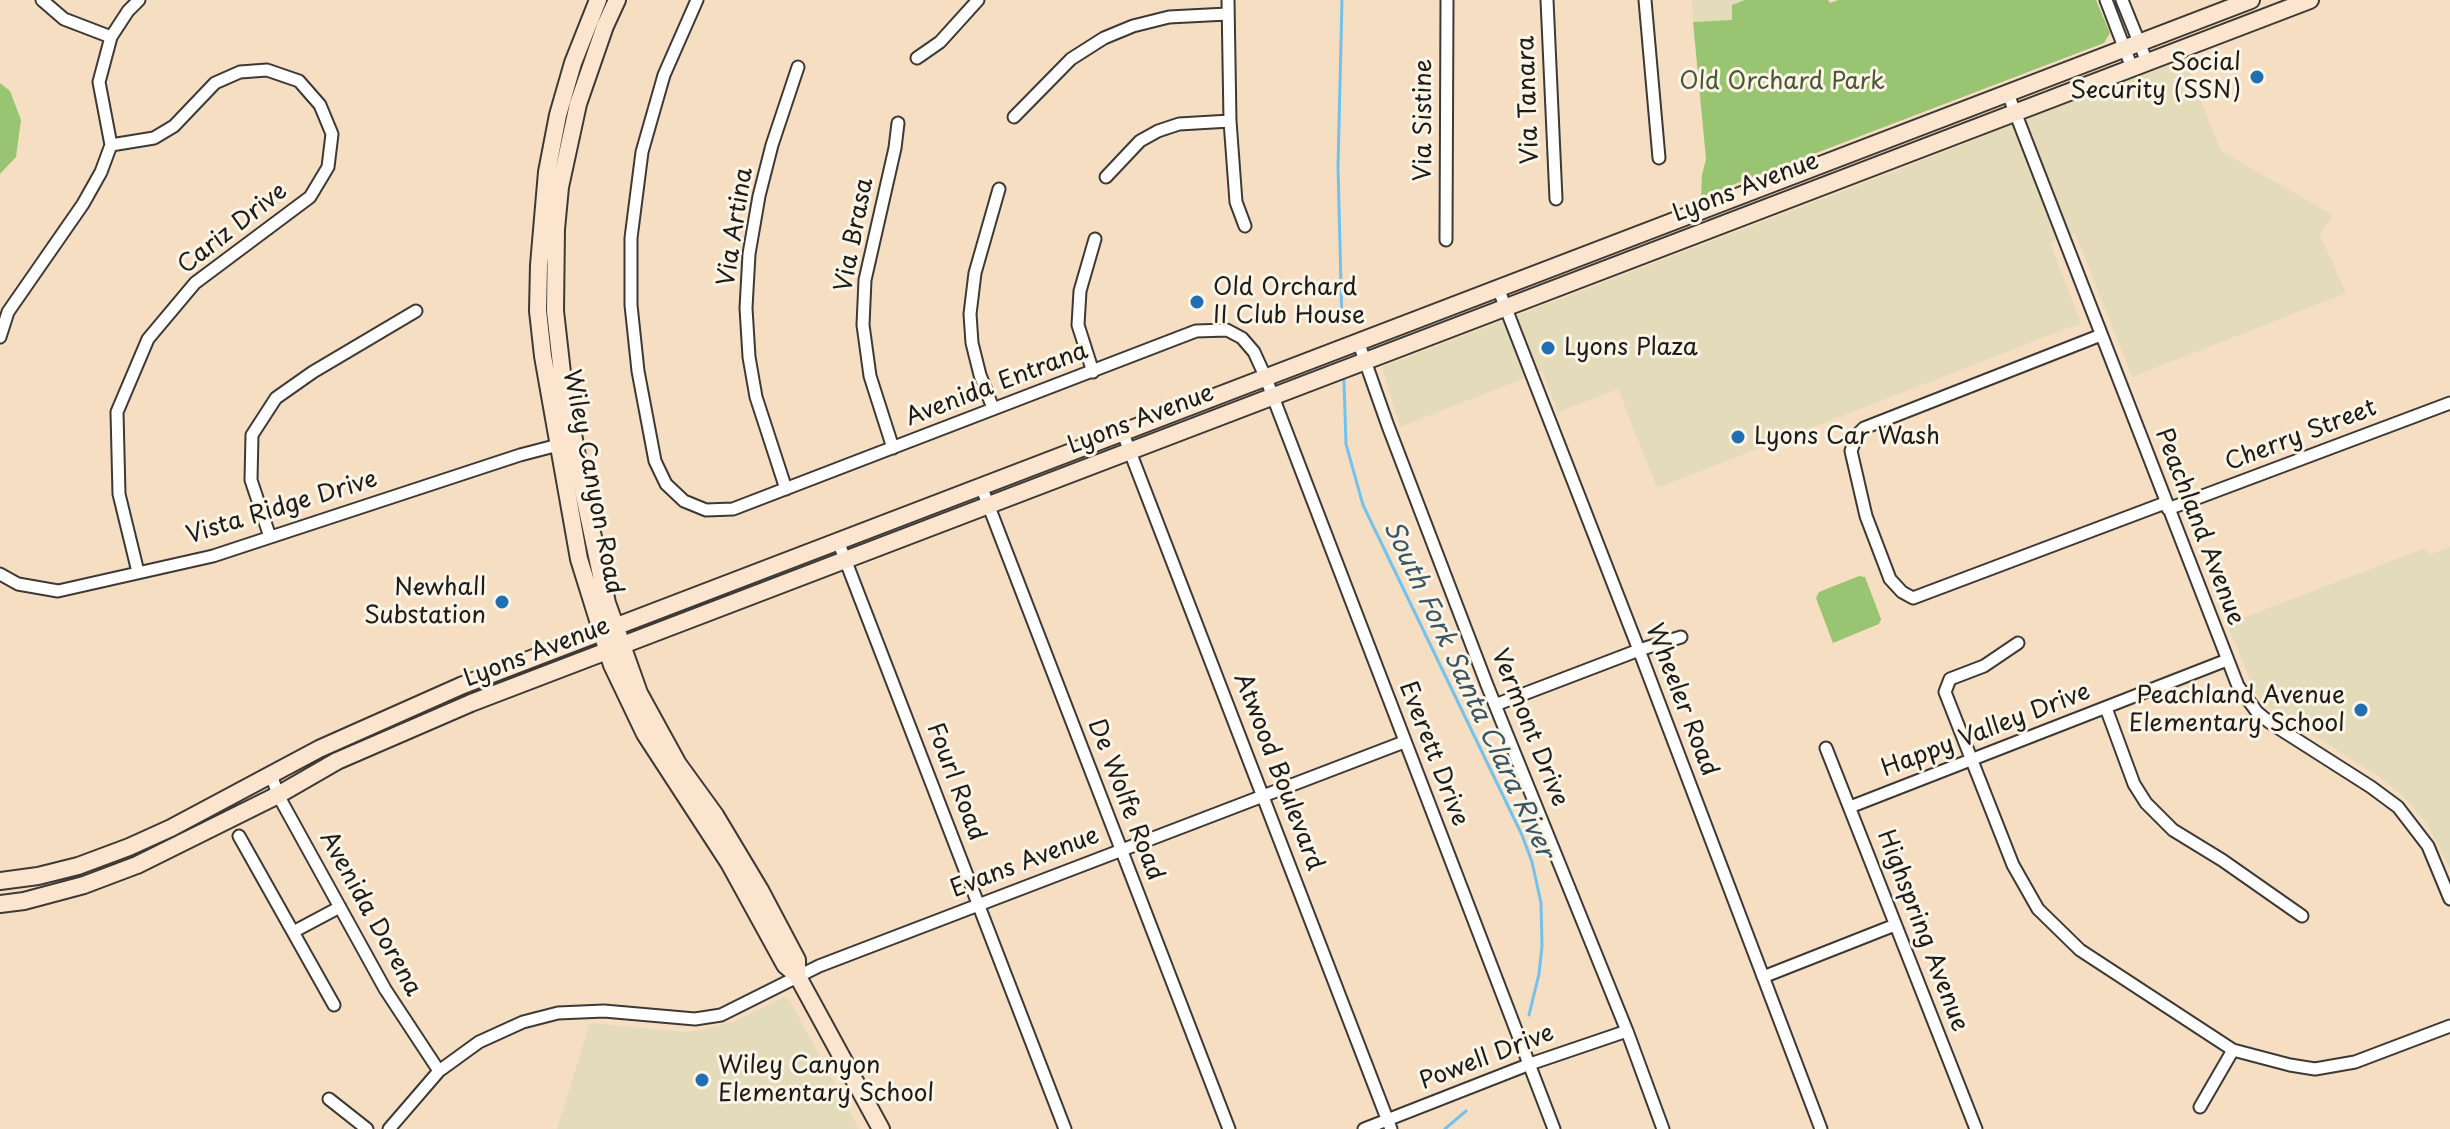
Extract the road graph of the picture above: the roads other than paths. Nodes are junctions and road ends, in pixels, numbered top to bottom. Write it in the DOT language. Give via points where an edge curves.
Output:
graph roads {
  1 [pos="42,0"];
  2 [pos="139,0"];
  3 [pos="598,0"];
  4 [pos="617,0"];
  5 [pos="697,0"];
  6 [pos="978,0"];
  7 [pos="1228,0"];
  8 [pos="1447,0"];
  9 [pos="1547,0"];
  10 [pos="1645,0"];
  11 [pos="2106,0"];
  12 [pos="2122,0"];
  13 [pos="2251,0"];
  14 [pos="2310,0"];
  15 [pos="1227,14"];
  16 [pos="111,37"];
  17 [pos="2132,46"];
  18 [pos="917,58"];
  19 [pos="2140,65"];
  20 [pos="798,67"];
  21 [pos="2008,94"];
  22 [pos="2015,113"];
  23 [pos="1014,117"];
  24 [pos="1230,121"];
  25 [pos="898,123"];
  26 [pos="111,145"];
  27 [pos="1659,158"];
  28 [pos="1106,177"];
  29 [pos="999,189"];
  30 [pos="1556,199"];
  31 [pos="1245,226"];
  32 [pos="1095,239"];
  33 [pos="1446,240"];
  34 [pos="1498,288"];
  35 [pos="1506,306"];
  36 [pos="4,310"];
  37 [pos="416,311"];
  38 [pos="2101,335"];
  39 [pos="0,337"];
  40 [pos="1358,341"];
  41 [pos="1365,361"];
  42 [pos="1093,372"];
  43 [pos="1265,376"];
  44 [pos="1272,395"];
  45 [pos="2450,403"];
  46 [pos="993,408"];
  47 [pos="1122,431"];
  48 [pos="566,443"];
  49 [pos="893,448"];
  50 [pos="1130,450"];
  51 [pos="981,486"];
  52 [pos="786,489"];
  53 [pos="988,505"];
  54 [pos="2167,506"];
  55 [pos="270,537"];
  56 [pos="838,541"];
  57 [pos="816,550"];
  58 [pos="845,560"];
  59 [pos="138,572"];
  60 [pos="0,574"];
  61 [pos="755,594"];
  62 [pos="608,631"];
  63 [pos="1681,637"];
  64 [pos="2018,643"];
  65 [pos="614,649"];
  66 [pos="1639,650"];
  67 [pos="2227,660"];
  68 [pos="1495,705"];
  69 [pos="2106,708"];
  70 [pos="1404,742"];
  71 [pos="1826,748"];
  72 [pos="1969,760"];
  73 [pos="271,774"];
  74 [pos="1264,794"];
  75 [pos="278,795"];
  76 [pos="1850,807"];
  77 [pos="171,828"];
  78 [pos="239,836"];
  79 [pos="1120,850"];
  80 [pos="93,861"];
  81 [pos="38,876"];
  82 [pos="97,880"];
  83 [pos="0,881"];
  84 [pos="45,895"];
  85 [pos="2450,899"];
  86 [pos="2,904"];
  87 [pos="978,904"];
  88 [pos="340,907"];
  89 [pos="2302,916"];
  90 [pos="1895,925"];
  91 [pos="293,932"];
  92 [pos="797,975"];
  93 [pos="1763,977"];
  94 [pos="334,1005"];
  95 [pos="2450,1026"];
  96 [pos="1627,1031"];
  97 [pos="2233,1050"];
  98 [pos="1530,1064"];
  99 [pos="439,1071"];
  100 [pos="329,1099"];
  101 [pos="2200,1107"];
  102 [pos="1390,1124"];
  103 [pos="367,1129"];
  104 [pos="389,1129"];
  105 [pos="881,1129"];
  106 [pos="1065,1129"];
  107 [pos="1229,1129"];
  108 [pos="1364,1129"];
  109 [pos="1554,1129"];
  110 [pos="1663,1129"];
  111 [pos="1821,1129"];
  112 [pos="1976,1129"];
  1 -- 16 [label="street" via="64,19"];
  2 -- 16 [label="street"];
  3 -- 48 [label="main road, Wiley Canyon Road" via="558,115 541,217 538,311"];
  4 -- 48 [label="main road, Wiley Canyon Road" via="578,104 560,187 555,311"];
  5 -- 52 [label="street, Avenida Entrana" via="664,75 642,152 631,238 638,371 655,461 666,484 684,501 706,510 733,509"];
  6 -- 18 [label="street" via="940,42"];
  7 -- 15 [label="street"];
  8 -- 33 [label="street, Via Sistine"];
  9 -- 30 [label="street, Via Tanara"];
  10 -- 27 [label="street"];
  11 -- 17 [label="street"];
  12 -- 17 [label="street"];
  13 -- 17 [label="main road, Lyons Avenue"];
  14 -- 19 [label="main road, Lyons Avenue"];
  15 -- 23 [label="street" via="1169,17 1104,38 1071,59"];
  15 -- 24 [label="street"];
  16 -- 26 [label="street" via="99,82"];
  17 -- 19 [label="street"];
  17 -- 21 [label="main road, Lyons Avenue"];
  19 -- 22 [label="main road, Lyons Avenue"];
  20 -- 52 [label="street, Via Artina" via="759,196 746,308 756,397"];
  21 -- 22 [label="street, Peachland Avenue"];
  21 -- 34 [label="main road, Lyons Avenue"];
  22 -- 35 [label="main road, Lyons Avenue"];
  22 -- 38 [label="street, Peachland Avenue"];
  24 -- 28 [label="street" via="1179,124 1158,131 1140,141"];
  24 -- 31 [label="street" via="1236,202"];
  25 -- 49 [label="street, Via Brasa" via="865,280 863,325 870,376"];
  26 -- 36 [label="street" via="83,204"];
  26 -- 59 [label="street, Cariz Drive" via="154,138 174,126 215,83 240,72 267,70 299,81 320,105 332,134 328,167 310,197 195,283 148,339 117,412 119,494"];
  29 -- 46 [label="street" via="975,273 970,314 972,343"];
  32 -- 42 [label="street" via="1080,291 1078,325"];
  34 -- 35 [label="street, Wheeler Road"];
  34 -- 40 [label="main road, Lyons Avenue"];
  35 -- 41 [label="main road, Lyons Avenue"];
  35 -- 66 [label="street, Wheeler Road"];
  36 -- 39 [label="street"];
  37 -- 55 [label="street" via="276,398 252,435 251,480"];
  38 -- 54 [label="street, Peachland Avenue"];
  38 -- 54 [label="street, Cherry Street" via="1857,435 1851,451 1866,516 1890,579 1913,598"];
  40 -- 41 [label="street, Vermont Drive"];
  40 -- 43 [label="main road, Lyons Avenue"];
  41 -- 44 [label="main road, Lyons Avenue"];
  41 -- 68 [label="street, Vermont Drive"];
  42 -- 43 [label="street, Avenida Entrana" via="1196,331 1217,329 1242,338"];
  42 -- 46 [label="street, Avenida Entrana"];
  43 -- 44 [label="street, Avenida Entrana"];
  43 -- 47 [label="main road, Lyons Avenue"];
  44 -- 50 [label="main road, Lyons Avenue"];
  44 -- 70 [label="street, Everett Drive"];
  45 -- 54 [label="street, Cherry Street"];
  46 -- 49 [label="street, Avenida Entrana"];
  47 -- 50 [label="street, Atwood Boulevard"];
  47 -- 51 [label="main road, Lyons Avenue"];
  48 -- 55 [label="street, Vista Ridge Drive"];
  48 -- 62 [label="main road, Wiley Canyon Road" via="579,559"];
  49 -- 52 [label="street, Avenida Entrana"];
  50 -- 53 [label="main road, Lyons Avenue"];
  50 -- 74 [label="street, Atwood Boulevard"];
  51 -- 53 [label="street, De Wolfe Road"];
  51 -- 56 [label="main road, Lyons Avenue"];
  53 -- 58 [label="main road, Lyons Avenue"];
  53 -- 79 [label="street, De Wolfe Road"];
  54 -- 67 [label="street, Peachland Avenue"];
  55 -- 59 [label="street, Vista Ridge Drive"];
  56 -- 57 [label="main road, Lyons Avenue"];
  56 -- 58 [label="street, Fourl Road"];
  57 -- 61 [label="main road" via="793,568 761,581"];
  57 -- 62 [label="main road, Lyons Avenue"];
  58 -- 61 [label="main road, Lyons Avenue"];
  58 -- 87 [label="street, Fourl Road"];
  59 -- 60 [label="street, Vista Ridge Drive" via="58,591 18,584"];
  61 -- 65 [label="main road, Lyons Avenue"];
  62 -- 65 [label="main road, Wiley Canyon Road"];
  62 -- 73 [label="main road, Lyons Avenue" via="463,685"];
  63 -- 66 [label="street"];
  64 -- 72 [label="street" via="1984,666 1950,679 1945,692"];
  65 -- 75 [label="main road, Lyons Avenue" via="424,722 337,761"];
  65 -- 92 [label="main road, Wiley Canyon Road" via="625,697 655,752 724,842 776,936 797,960"];
  66 -- 68 [label="street"];
  66 -- 93 [label="street, Wheeler Road"];
  67 -- 69 [label="street, Happy Valley Drive"];
  67 -- 85 [label="street, Peachland Avenue" via="2257,712 2385,796 2409,819 2428,846"];
  68 -- 96 [label="street, Vermont Drive"];
  69 -- 72 [label="street, Happy Valley Drive"];
  69 -- 89 [label="street" via="2146,803 2173,830"];
  70 -- 74 [label="street, Evans Avenue"];
  70 -- 98 [label="street, Everett Drive"];
  71 -- 76 [label="street, Highspring Avenue"];
  72 -- 76 [label="street, Happy Valley Drive"];
  72 -- 97 [label="street" via="2013,865 2038,909 2080,950"];
  73 -- 75 [label="street, Avenida Dorena"];
  73 -- 77 [label="main road, Lyons Avenue"];
  74 -- 79 [label="street, Evans Avenue"];
  74 -- 102 [label="street, Atwood Boulevard"];
  75 -- 82 [label="main road, Lyons Avenue"];
  75 -- 88 [label="street, Avenida Dorena"];
  76 -- 90 [label="street, Highspring Avenue"];
  77 -- 80 [label="main road, Lyons Avenue"];
  77 -- 82 [label="main road" via="166,840 113,864"];
  78 -- 91 [label="street"];
  79 -- 87 [label="street, Evans Avenue"];
  79 -- 107 [label="street, De Wolfe Road"];
  80 -- 81 [label="main road, Lyons Avenue"];
  80 -- 84 [label="main road" via="88,873"];
  81 -- 83 [label="main road, Lyons Avenue"];
  81 -- 86 [label="main road" via="31,887 6,895"];
  82 -- 84 [label="main road, Lyons Avenue"];
  84 -- 86 [label="main road, Lyons Avenue"];
  87 -- 92 [label="street, Evans Avenue"];
  87 -- 106 [label="street, Fourl Road"];
  88 -- 91 [label="street"];
  88 -- 99 [label="street, Avenida Dorena"];
  90 -- 93 [label="street"];
  90 -- 112 [label="street, Highspring Avenue"];
  91 -- 94 [label="street"];
  92 -- 99 [label="street, Evans Avenue" via="721,1015 695,1019 604,1011 558,1013 523,1022 479,1042"];
  92 -- 105 [label="main road, Wiley Canyon Road"];
  93 -- 111 [label="street, Wheeler Road"];
  95 -- 97 [label="street" via="2355,1062 2315,1069"];
  96 -- 98 [label="street, Powell Drive"];
  96 -- 110 [label="street, Vermont Drive"];
  97 -- 101 [label="street"];
  98 -- 102 [label="street, Powell Drive"];
  98 -- 109 [label="street, Everett Drive"];
  99 -- 104 [label="street, Evans Avenue"];
  100 -- 103 [label="street"];
  102 -- 108 [label="street, Powell Drive"];
}
